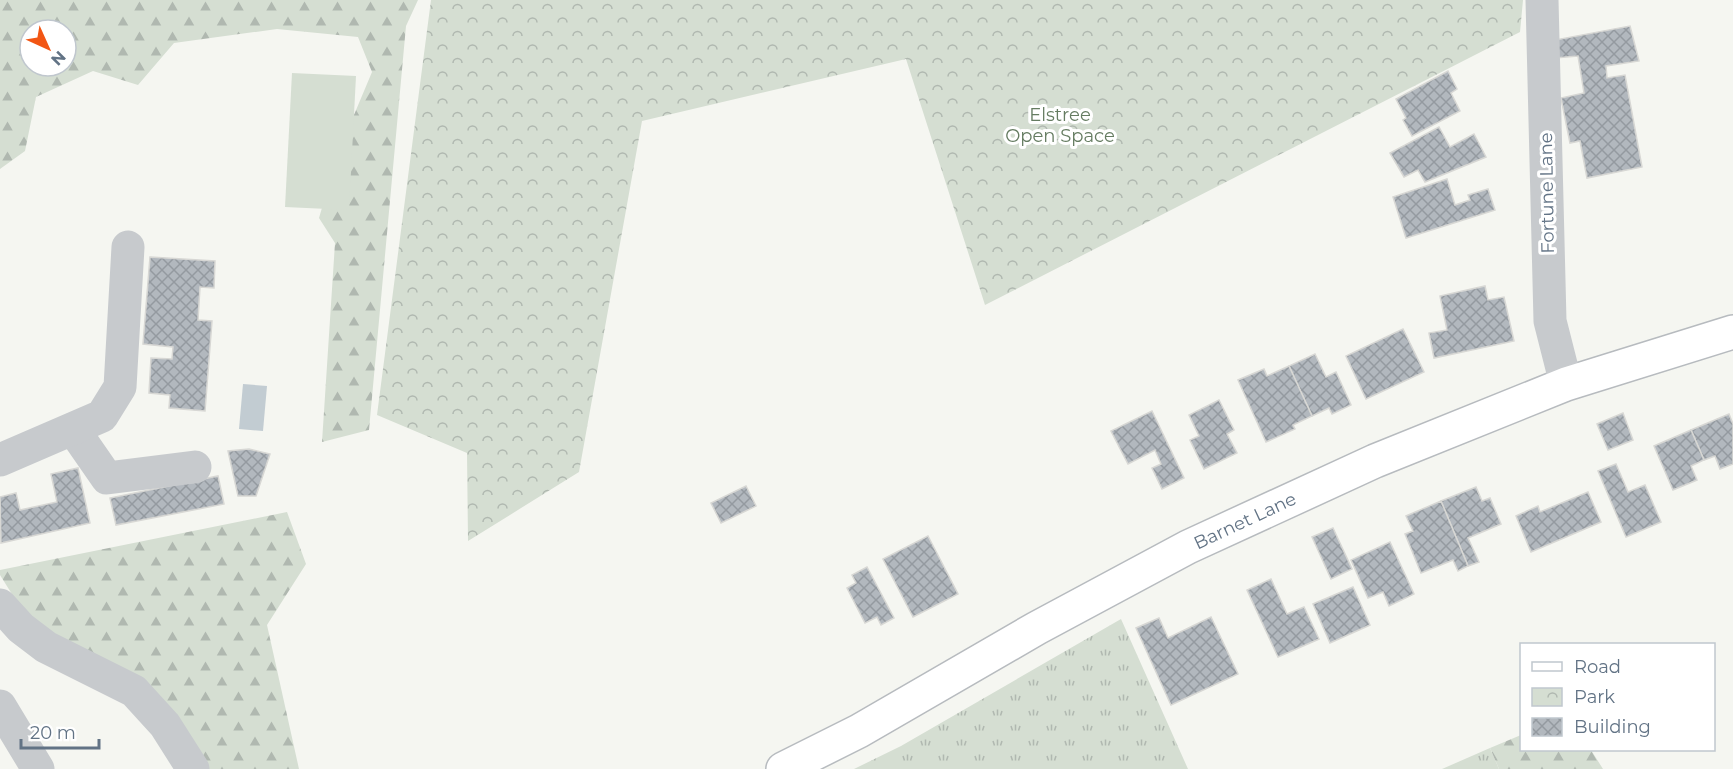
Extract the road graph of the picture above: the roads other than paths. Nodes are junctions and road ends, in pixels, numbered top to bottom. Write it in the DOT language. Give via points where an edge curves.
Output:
graph roads {
  1 [pos="1542,0"];
  2 [pos="128,247"];
  3 [pos="1733,332"];
  4 [pos="1566,384"];
  5 [pos="73,429"];
  6 [pos="0,460"];
  7 [pos="195,467"];
  8 [pos="0,606"];
  9 [pos="0,706"];
  10 [pos="38,769"];
  11 [pos="193,769"];
  12 [pos="783,769"];
  1 -- 4 [label="street, Fortune Lane" via="1550,321"];
  2 -- 5 [label="street" via="120,387 102,416"];
  3 -- 4 [label="main road, Barnet Lane"];
  4 -- 12 [label="main road, Barnet Lane" via="1375,461 1188,547 1037,628 859,731"];
  5 -- 6 [label="street"];
  5 -- 7 [label="street" via="107,478"];
  8 -- 11 [label="street" via="45,647 134,691 165,724"];
  9 -- 10 [label="street"];
}
